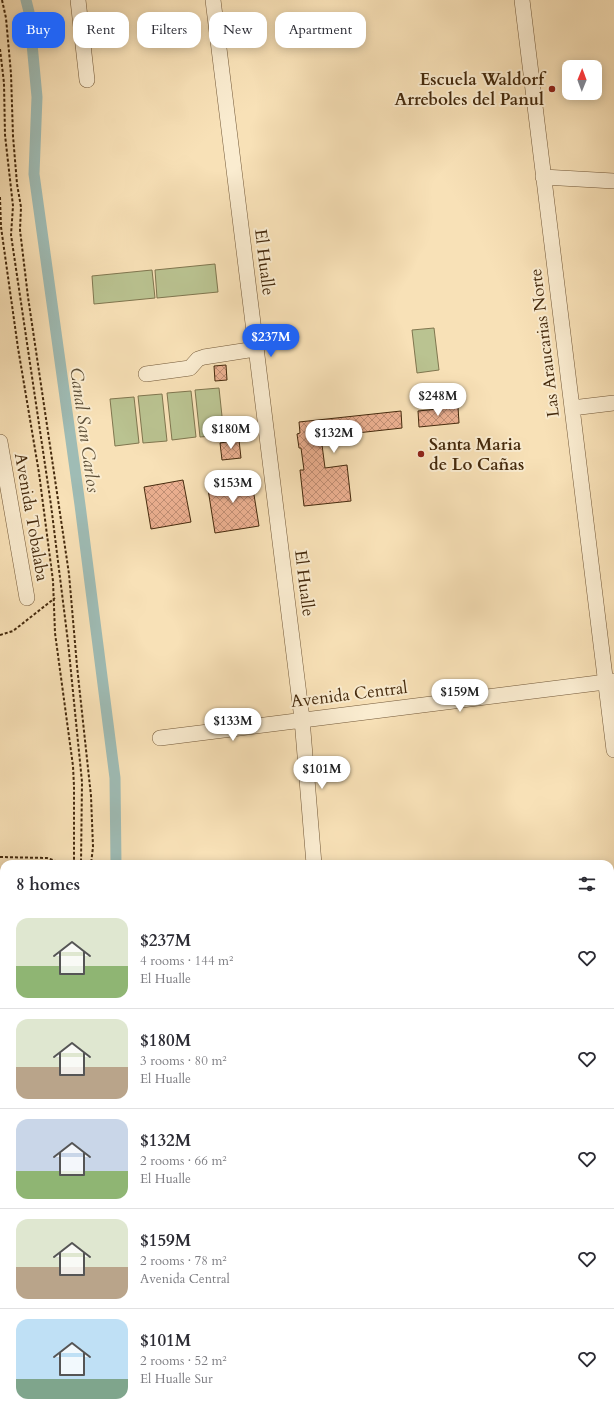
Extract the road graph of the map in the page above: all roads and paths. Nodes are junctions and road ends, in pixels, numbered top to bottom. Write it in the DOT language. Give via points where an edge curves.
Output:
graph roads {
  1 [pos="2,0"];
  2 [pos="78,0"];
  3 [pos="213,0"];
  4 [pos="522,0"];
  5 [pos="0,49"];
  6 [pos="87,80"];
  7 [pos="543,177"];
  8 [pos="614,181"];
  9 [pos="0,197"];
  10 [pos="256,349"];
  11 [pos="146,374"];
  12 [pos="614,403"];
  13 [pos="572,408"];
  14 [pos="0,442"];
  15 [pos="4,496"];
  16 [pos="27,598"];
  17 [pos="55,598"];
  18 [pos="0,635"];
  19 [pos="609,681"];
  20 [pos="302,719"];
  21 [pos="160,738"];
  22 [pos="614,750"];
  23 [pos="0,858"];
  24 [pos="53,860"];
  25 [pos="74,860"];
  26 [pos="82,860"];
  27 [pos="91,860"];
  28 [pos="314,860"];
  1 -- 27 [label="path" via="12,74 13,136 21,207 20,230 69,574 91,796"];
  2 -- 6 [label="street"];
  3 -- 10 [label="street, El Hualle"];
  4 -- 7 [label="street, Las Araucarias Norte"];
  5 -- 26 [label="path" via="4,83 5,135 13,206 11,235 51,505 68,642 82,782"];
  7 -- 8 [label="street"];
  7 -- 13 [label="street, Las Araucarias Norte"];
  9 -- 17 [label="path" via="18,348 42,494"];
  10 -- 11 [label="street" via="204,356 190,368"];
  10 -- 20 [label="street, El Hualle"];
  12 -- 13 [label="street"];
  13 -- 19 [label="street, Las Araucarias Norte"];
  14 -- 15 [label="street, Avenida Tobalaba"];
  15 -- 16 [label="street, Avenida Tobalaba"];
  17 -- 18 [label="path" via="13,631"];
  17 -- 25 [label="path" via="55,633 74,773"];
  19 -- 20 [label="street, Avenida Central"];
  19 -- 22 [label="street, Las Araucarias Norte"];
  20 -- 21 [label="street, Avenida Central"];
  20 -- 28 [label="street, El Hualle"];
  23 -- 24 [label="path"];
}
